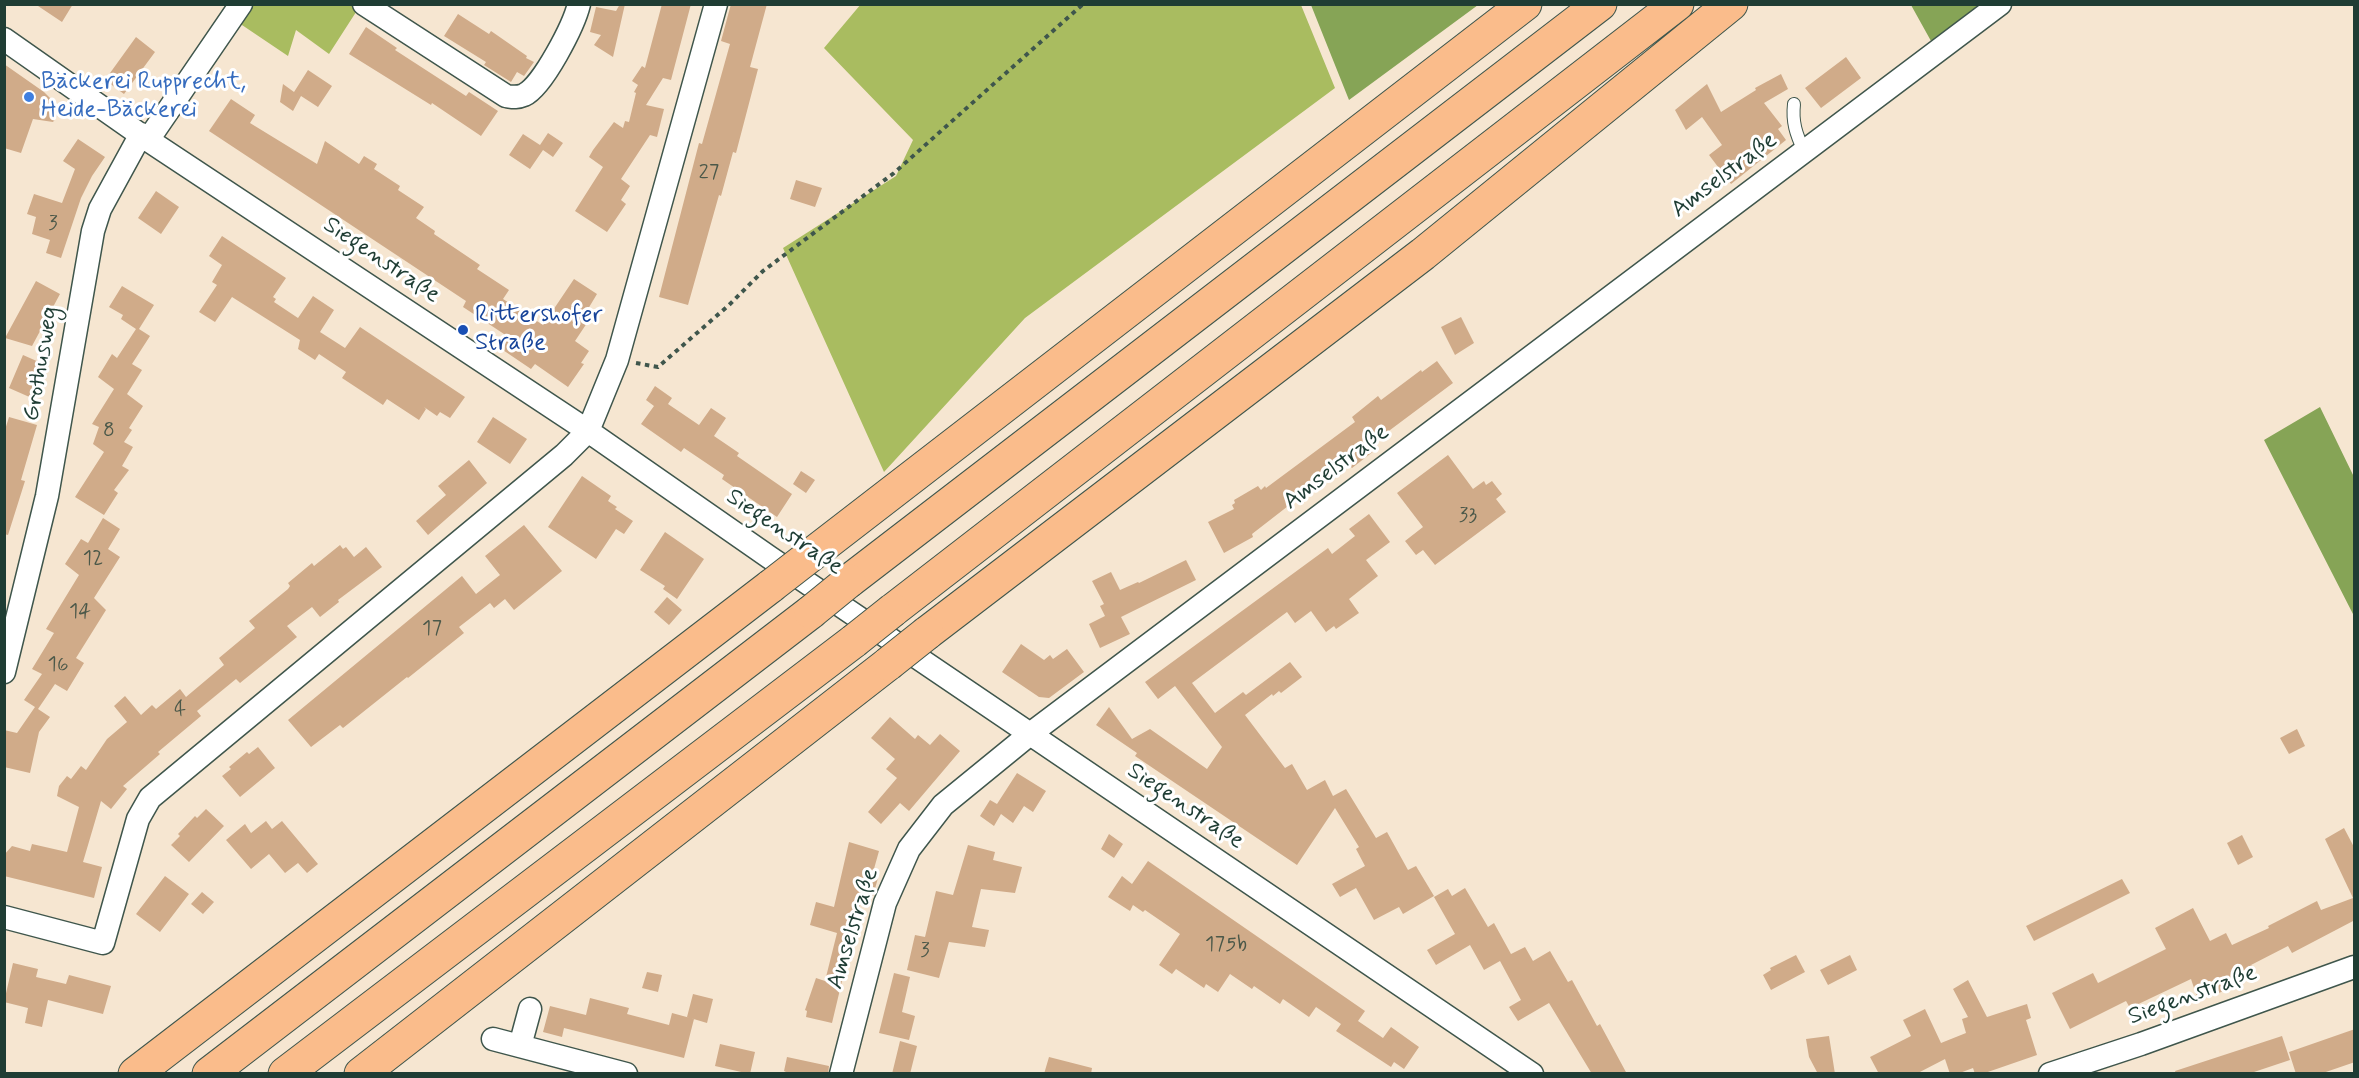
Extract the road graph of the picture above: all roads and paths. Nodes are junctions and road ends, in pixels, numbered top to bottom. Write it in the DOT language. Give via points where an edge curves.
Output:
graph roads {
  1 [pos="241,4"];
  2 [pos="364,4"];
  3 [pos="579,4"];
  4 [pos="716,4"];
  5 [pos="1083,4"];
  6 [pos="1525,4"];
  7 [pos="1600,4"];
  8 [pos="1677,4"];
  9 [pos="1731,4"];
  10 [pos="2000,4"];
  11 [pos="4,39"];
  12 [pos="1794,104"];
  13 [pos="145,137"];
  14 [pos="1804,150"];
  15 [pos="617,360"];
  16 [pos="588,431"];
  17 [pos="12,609"];
  18 [pos="4,672"];
  19 [pos="1030,734"];
  20 [pos="4,918"];
  21 [pos="2355,967"];
  22 [pos="531,1009"];
  23 [pos="493,1039"];
  24 [pos="520,1046"];
  25 [pos="1519,1070"];
  26 [pos="135,1074"];
  27 [pos="209,1074"];
  28 [pos="285,1074"];
  29 [pos="361,1074"];
  30 [pos="626,1074"];
  31 [pos="841,1074"];
  32 [pos="2050,1074"];
  1 -- 13 [label="street, Grothusweg"];
  2 -- 3 [label="street" via="506,96 516,98 535,87 564,42"];
  4 -- 15 [label="street"];
  5 -- 15 [label="path" via="894,173 763,271 658,367"];
  6 -- 26 [label="highway, bridge"];
  7 -- 27 [label="highway, bridge"];
  8 -- 28 [label="highway, bridge" via="854,641"];
  9 -- 29 [label="highway, bridge" via="1423,254 927,633"];
  10 -- 14 [label="street, Amselstraße"];
  11 -- 13 [label="street, Siegenstraße"];
  12 -- 14 [label="lane" via="1794,129"];
  13 -- 16 [label="street, Siegenstraße"];
  13 -- 17 [label="street, Grothusweg" via="100,209 93,231 47,496"];
  14 -- 19 [label="street, Amselstraße"];
  15 -- 16 [label="street"];
  16 -- 19 [label="street, Siegenstraße"];
  16 -- 20 [label="street" via="150,798 138,819 103,943"];
  17 -- 18 [label="street, Grothusweg"];
  19 -- 25 [label="street, Siegenstraße"];
  19 -- 31 [label="street, Amselstraße" via="943,805 909,849 885,903"];
  21 -- 32 [label="street, Siegenstraße"];
  22 -- 24 [label="street"];
  23 -- 24 [label="street"];
  24 -- 30 [label="street"];
}
